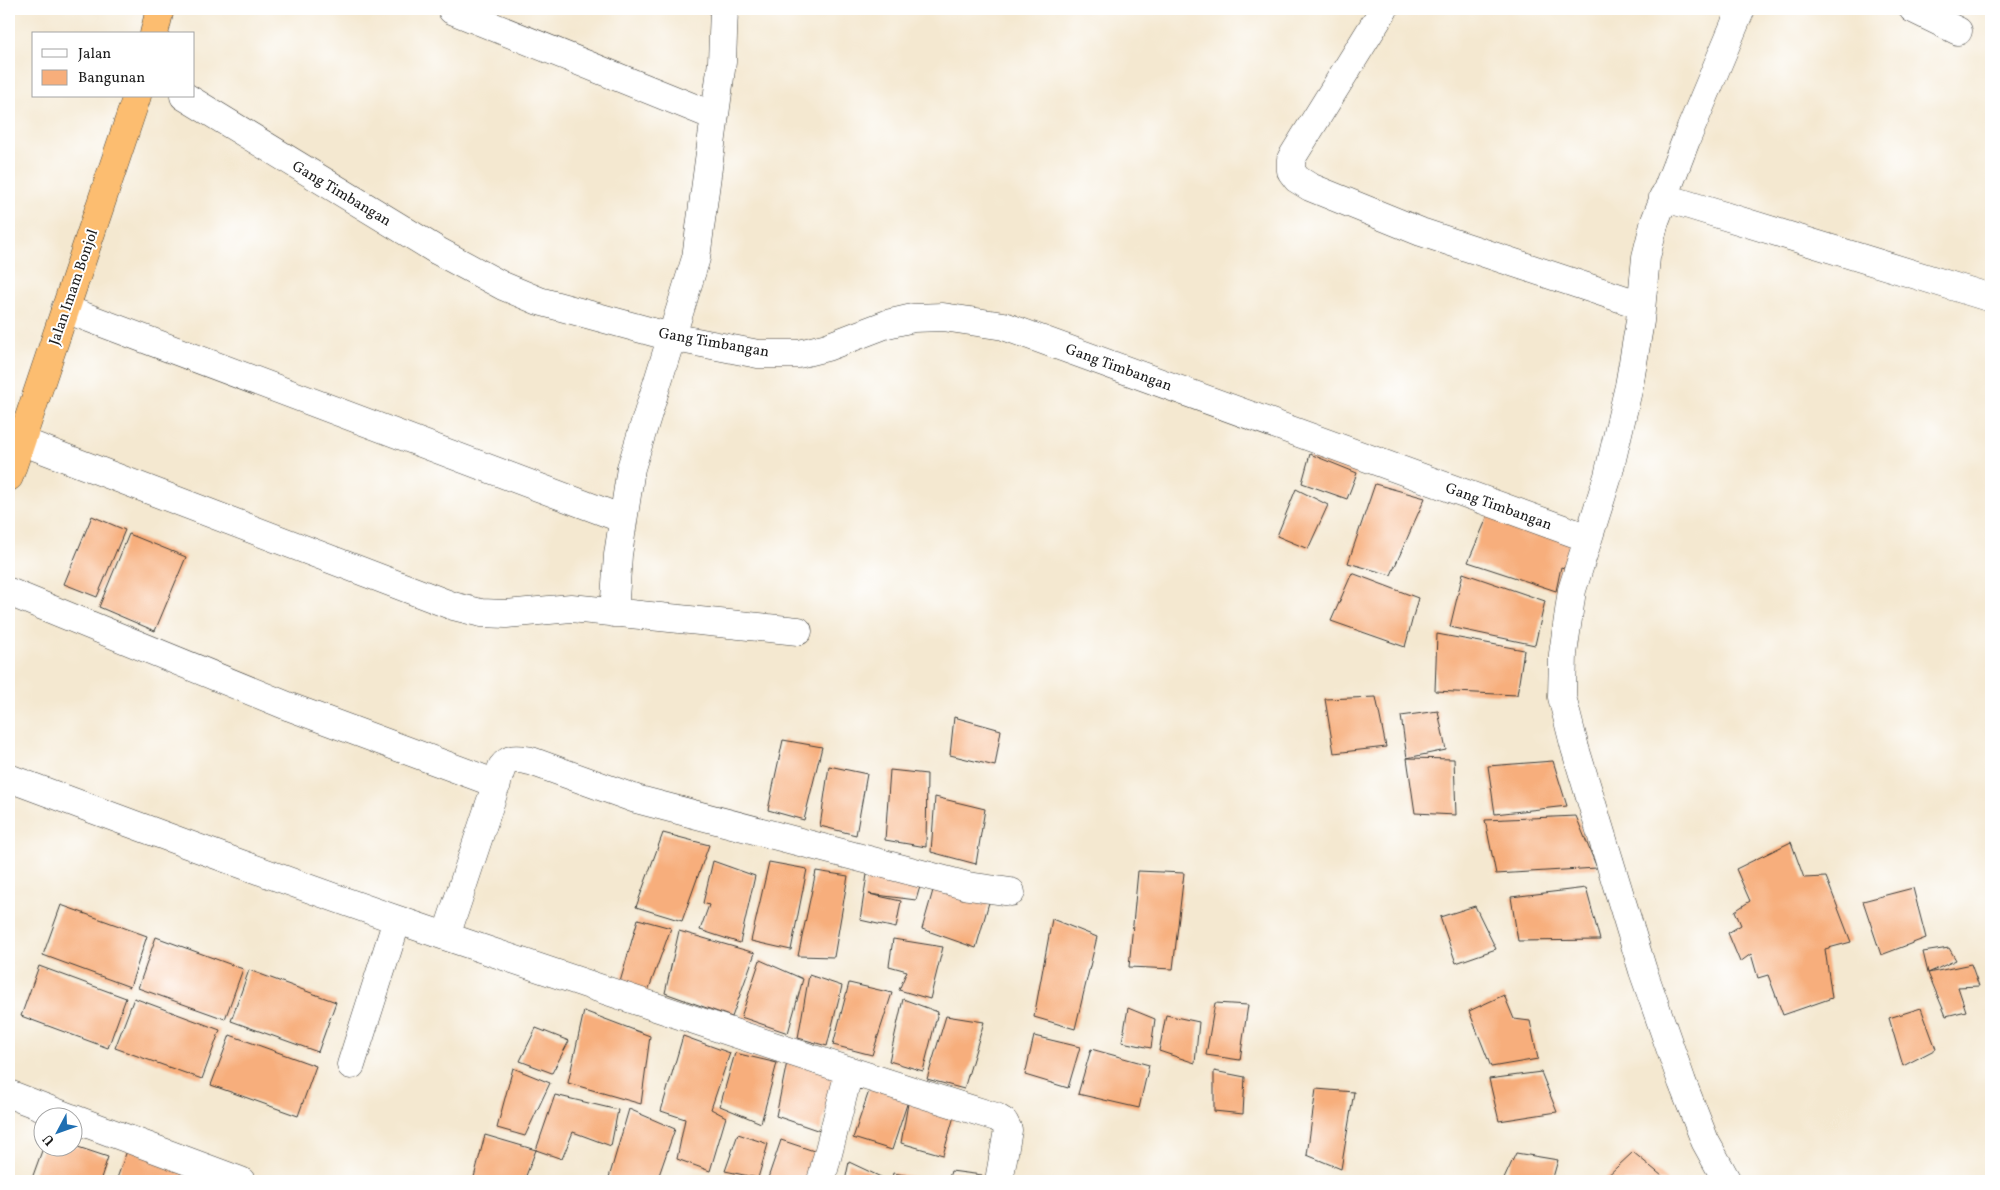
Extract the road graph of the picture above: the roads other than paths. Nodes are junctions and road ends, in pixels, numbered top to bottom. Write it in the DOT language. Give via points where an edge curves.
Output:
graph roads {
  1 [pos="160,9"];
  2 [pos="724,9"];
  3 [pos="1384,9"];
  4 [pos="1741,9"];
  5 [pos="1913,9"];
  6 [pos="452,10"];
  7 [pos="1958,30"];
  8 [pos="154,32"];
  9 [pos="136,98"];
  10 [pos="187,98"];
  11 [pos="714,116"];
  12 [pos="1663,197"];
  13 [pos="1991,298"];
  14 [pos="1641,305"];
  15 [pos="65,309"];
  16 [pos="671,337"];
  17 [pos="21,441"];
  18 [pos="9,477"];
  19 [pos="624,518"];
  20 [pos="1588,538"];
  21 [pos="9,592"];
  22 [pos="614,613"];
  23 [pos="798,631"];
  24 [pos="9,778"];
  25 [pos="497,784"];
  26 [pos="1011,892"];
  27 [pos="397,920"];
  28 [pos="446,936"];
  29 [pos="351,1065"];
  30 [pos="849,1072"];
  31 [pos="9,1094"];
  32 [pos="46,1108"];
  33 [pos="82,1122"];
  34 [pos="241,1181"];
  35 [pos="821,1181"];
  36 [pos="999,1181"];
  37 [pos="1727,1181"];
  1 -- 8 [label="highway"];
  2 -- 11 [label="street" via="722,62"];
  3 -- 14 [label="street" via="1291,159 1291,171 1297,179 1421,232"];
  4 -- 12 [label="street"];
  5 -- 7 [label="street"];
  6 -- 11 [label="street"];
  9 -- 15 [label="highway, Jalan Imam Bonjol"];
  10 -- 16 [label="street, Gang Timbangan" via="438,251 503,286 539,301"];
  11 -- 16 [label="street" via="696,258"];
  12 -- 13 [label="street"];
  12 -- 14 [label="street" via="1646,258"];
  14 -- 20 [label="street" via="1629,386 1608,476"];
  15 -- 17 [label="highway, Jalan Imam Bonjol"];
  15 -- 19 [label="street"];
  16 -- 19 [label="street" via="631,468"];
  16 -- 20 [label="street, Gang Timbangan" via="758,354 799,354 913,318 943,317 1004,326"];
  17 -- 18 [label="highway, Jalan Imam Bonjol"];
  17 -- 22 [label="street" via="453,606 481,613 571,608"];
  19 -- 22 [label="street"];
  20 -- 37 [label="street" via="1572,590 1563,654 1562,697 1646,980 1705,1141"];
  21 -- 25 [label="street" via="290,707"];
  22 -- 23 [label="street"];
  24 -- 27 [label="street"];
  25 -- 26 [label="street" via="506,762 515,758 531,761 636,799 968,886"];
  25 -- 28 [label="street"];
  27 -- 28 [label="street"];
  27 -- 29 [label="street"];
  28 -- 30 [label="street"];
  30 -- 35 [label="street"];
  30 -- 36 [label="street" via="1004,1122 1008,1130"];
  31 -- 32 [label="street"];
  33 -- 34 [label="street"];
}
